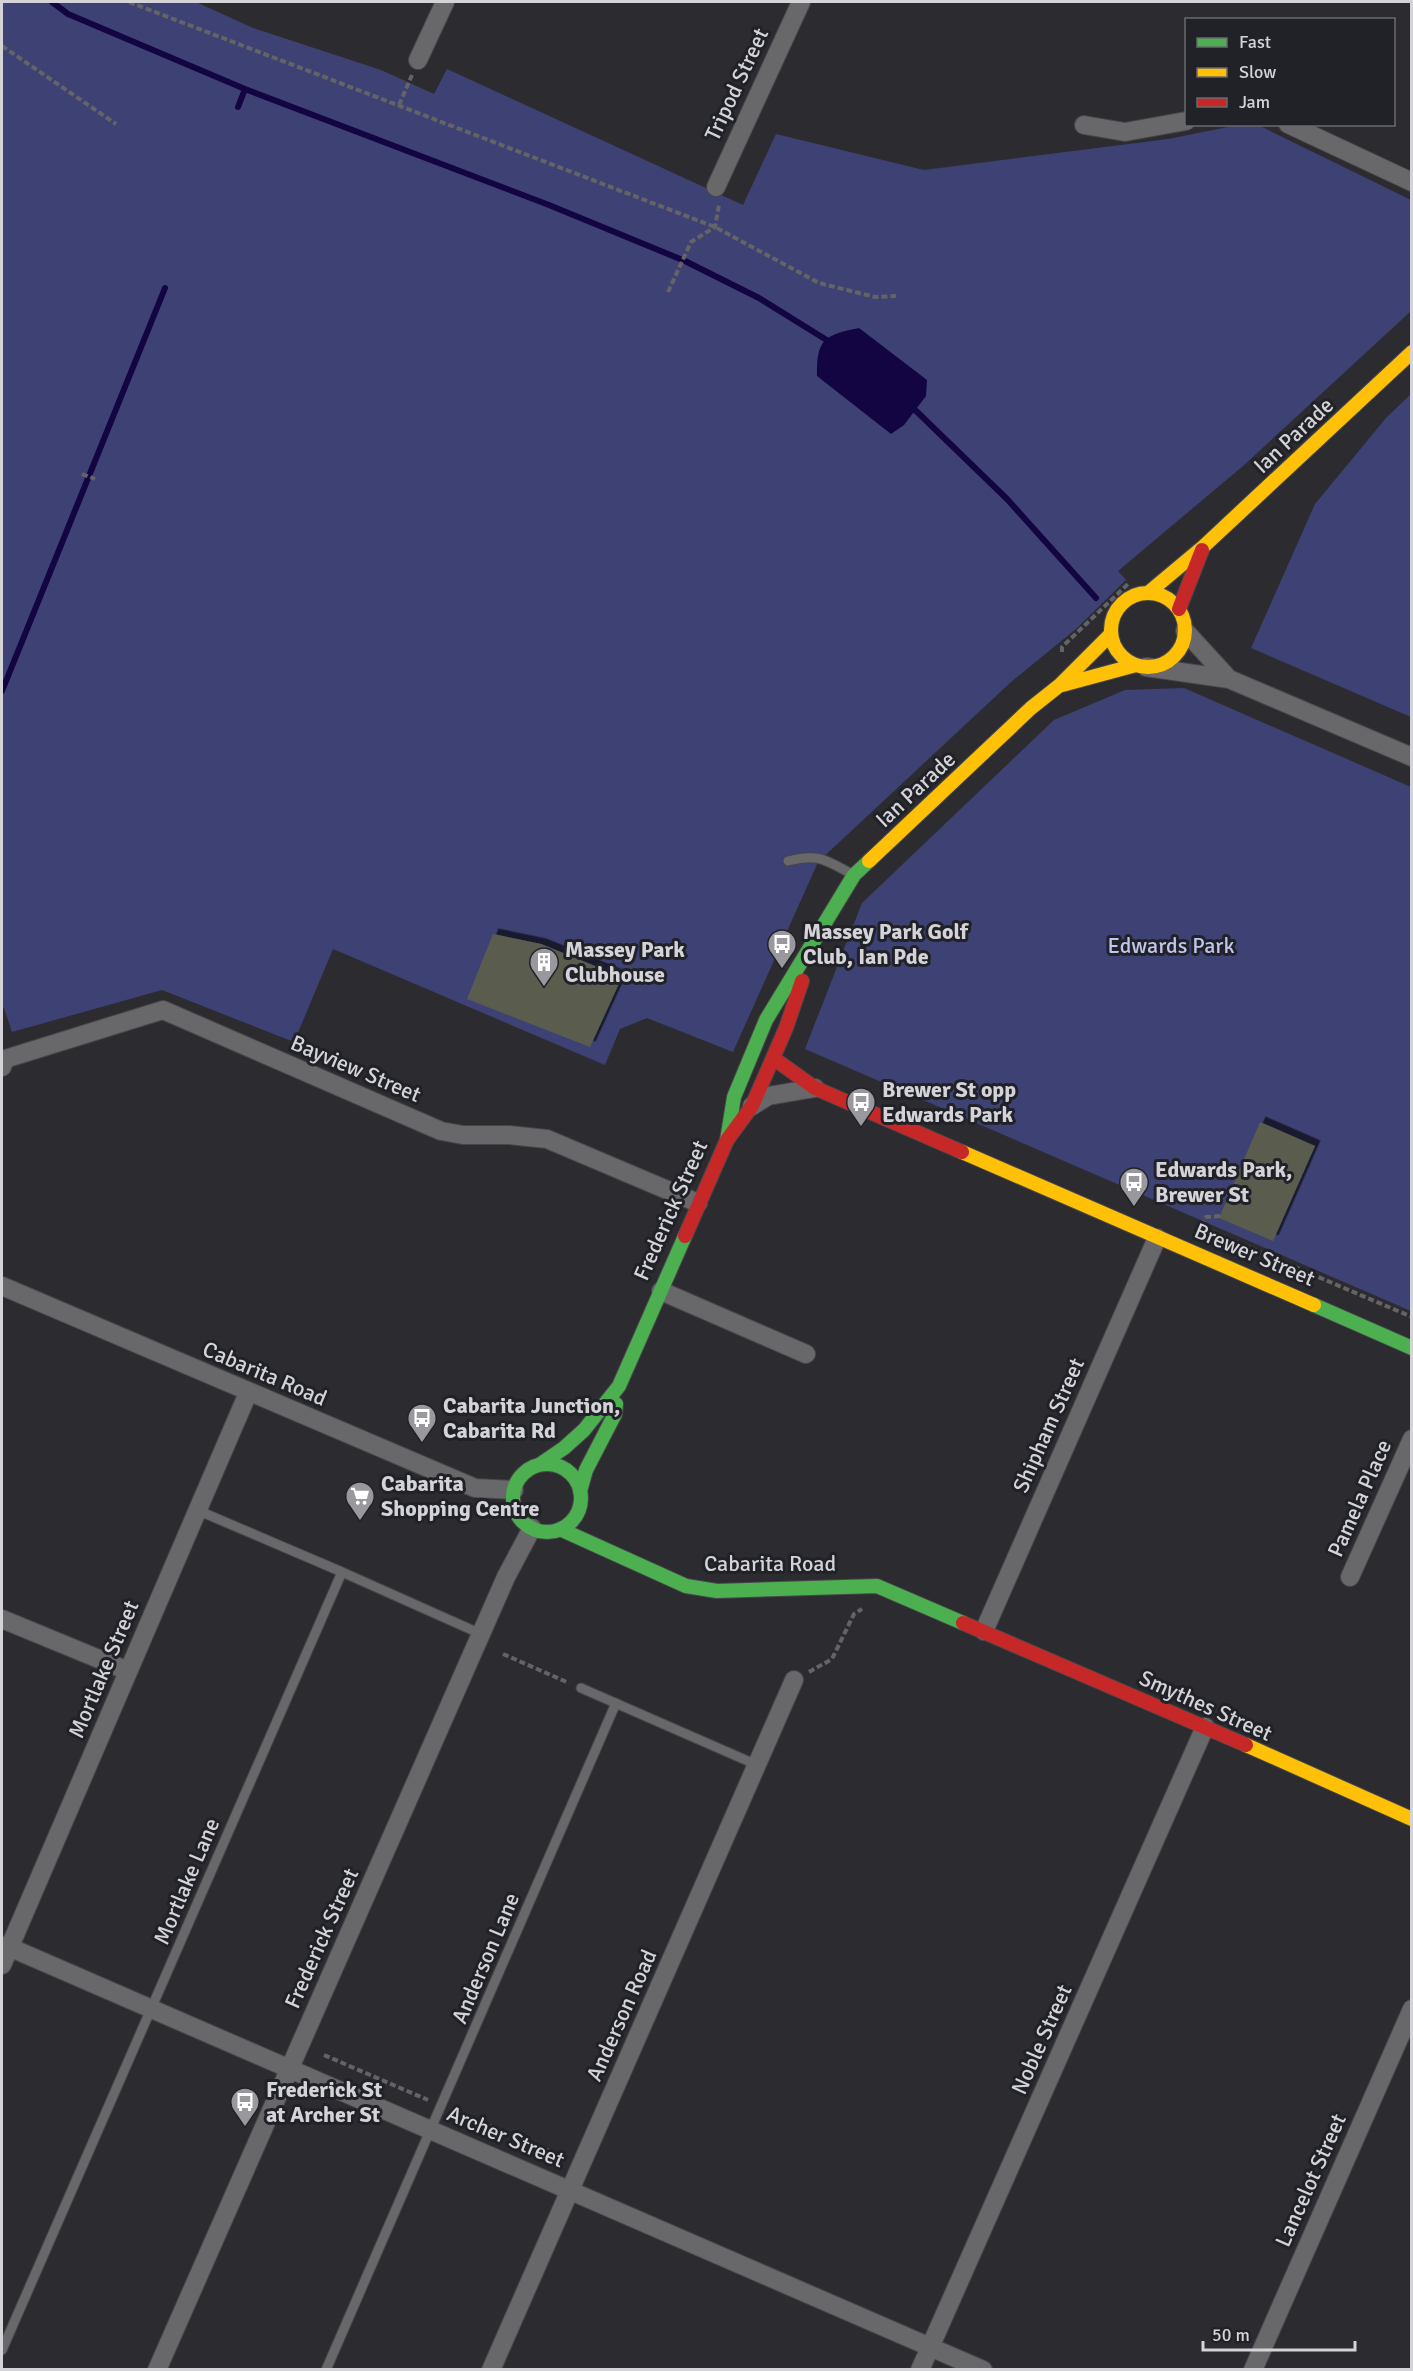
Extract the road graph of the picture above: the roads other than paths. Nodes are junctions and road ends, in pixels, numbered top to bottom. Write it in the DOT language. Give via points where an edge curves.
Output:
graph roads {
  1 [pos="445,2"];
  2 [pos="801,2"];
  3 [pos="418,60"];
  4 [pos="1185,122"];
  5 [pos="1084,124"];
  6 [pos="1292,126"];
  7 [pos="1412,182"];
  8 [pos="716,187"];
  9 [pos="1412,352"];
  10 [pos="1203,547"];
  11 [pos="1148,593"];
  12 [pos="1179,609"];
  13 [pos="1185,631"];
  14 [pos="1111,634"];
  15 [pos="1141,666"];
  16 [pos="1229,679"];
  17 [pos="1060,685"];
  18 [pos="1412,757"];
  19 [pos="788,861"];
  20 [pos="854,875"];
  21 [pos="817,939"];
  22 [pos="755,1046"];
  23 [pos="773,1059"];
  24 [pos="2,1067"];
  25 [pos="741,1081"];
  26 [pos="764,1081"];
  27 [pos="815,1088"];
  28 [pos="752,1106"];
  29 [pos="727,1140"];
  30 [pos="698,1203"];
  31 [pos="1157,1238"];
  32 [pos="2,1286"];
  33 [pos="661,1291"];
  34 [pos="1412,1348"];
  35 [pos="806,1354"];
  36 [pos="619,1386"];
  37 [pos="248,1393"];
  38 [pos="1412,1439"];
  39 [pos="539,1465"];
  40 [pos="514,1490"];
  41 [pos="580,1491"];
  42 [pos="197,1510"];
  43 [pos="532,1528"];
  44 [pos="560,1529"];
  45 [pos="342,1572"];
  46 [pos="1350,1577"];
  47 [pos="2,1619"];
  48 [pos="984,1631"];
  49 [pos="481,1634"];
  50 [pos="128,1671"];
  51 [pos="794,1680"];
  52 [pos="581,1688"];
  53 [pos="616,1703"];
  54 [pos="1205,1727"];
  55 [pos="757,1765"];
  56 [pos="1412,1819"];
  57 [pos="5,1947"];
  58 [pos="2,1965"];
  59 [pos="152,2009"];
  60 [pos="1412,2009"];
  61 [pos="289,2068"];
  62 [pos="432,2130"];
  63 [pos="570,2190"];
  64 [pos="930,2346"];
  65 [pos="2,2350"];
  66 [pos="157,2370"];
  67 [pos="326,2370"];
  68 [pos="491,2370"];
  69 [pos="921,2370"];
  70 [pos="983,2370"];
  71 [pos="1253,2370"];
  1 -- 3 [label="street"];
  2 -- 8 [label="street, Tripod Street"];
  4 -- 5 [label="street" via="1125,132"];
  6 -- 7 [label="street"];
  9 -- 10 [label="main road, Ian Parade"];
  10 -- 11 [label="main road, Ian Parade"];
  10 -- 12 [label="main road, Ian Parade"];
  11 -- 12 [label="main road" via="1170,600"];
  11 -- 14 [label="main road" via="1135,595 1116,610"];
  12 -- 13 [label="main road"];
  13 -- 15 [label="main road" via="1183,643 1168,661 1158,666"];
  13 -- 16 [label="street"];
  14 -- 15 [label="main road" via="1119,653"];
  14 -- 17 [label="main road, Ian Parade"];
  15 -- 16 [label="street"];
  15 -- 17 [label="main road, Ian Parade"];
  16 -- 18 [label="street"];
  17 -- 20 [label="main road, Ian Parade"];
  19 -- 20 [label="lane" via="810,856"];
  20 -- 21 [label="main road, Ian Parade"];
  21 -- 22 [label="main road, Ian Parade" via="766,1020"];
  21 -- 23 [label="main road, Ian Parade"];
  22 -- 25 [label="main road, Ian Parade"];
  22 -- 26 [label="lane"];
  23 -- 26 [label="main road"];
  23 -- 27 [label="main road, Brewer Street"];
  24 -- 30 [label="street, Bayview Street" via="5,1059 163,1010 441,1131 547,1139"];
  25 -- 26 [label="main road"];
  25 -- 29 [label="main road, Ian Parade" via="734,1097"];
  26 -- 27 [label="street"];
  26 -- 28 [label="street"];
  27 -- 31 [label="main road, Brewer Street"];
  28 -- 29 [label="main road, Frederick Street"];
  29 -- 30 [label="main road, Frederick Street"];
  30 -- 33 [label="main road, Frederick Street"];
  31 -- 34 [label="main road, Brewer Street"];
  31 -- 48 [label="street, Shipham Street"];
  32 -- 37 [label="street, Cabarita Road"];
  33 -- 35 [label="street"];
  33 -- 36 [label="main road, Frederick Street"];
  36 -- 39 [label="main road, Frederick Street" via="580,1436"];
  36 -- 41 [label="main road, Frederick Street" via="615,1414 586,1470"];
  37 -- 40 [label="street, Cabarita Road" via="475,1488"];
  37 -- 42 [label="street, Mortlake Street"];
  38 -- 46 [label="street, Pamela Place"];
  39 -- 40 [label="main road" via="523,1474"];
  39 -- 41 [label="main road" via="560,1466 569,1472"];
  40 -- 43 [label="main road" via="516,1512"];
  41 -- 44 [label="main road" via="576,1516"];
  42 -- 45 [label="lane"];
  42 -- 50 [label="street, Mortlake Street"];
  43 -- 44 [label="main road"];
  43 -- 49 [label="street, Frederick Street"];
  44 -- 48 [label="main road, Cabarita Road" via="686,1586 717,1591 877,1586"];
  45 -- 49 [label="lane"];
  45 -- 59 [label="lane, Mortlake Lane"];
  47 -- 50 [label="street"];
  48 -- 54 [label="main road, Smythes Street"];
  49 -- 61 [label="street, Frederick Street"];
  50 -- 57 [label="street, Mortlake Street"];
  51 -- 55 [label="street, Anderson Road"];
  52 -- 53 [label="lane"];
  53 -- 55 [label="lane"];
  53 -- 62 [label="lane, Anderson Lane"];
  54 -- 56 [label="main road, Smythes Street"];
  54 -- 64 [label="street, Noble Street"];
  55 -- 63 [label="street, Anderson Road"];
  57 -- 58 [label="street, Mortlake Street"];
  57 -- 59 [label="street, Archer Street"];
  59 -- 61 [label="street, Archer Street"];
  59 -- 65 [label="lane, Mortlake Lane"];
  60 -- 71 [label="street, Lancelot Street"];
  61 -- 62 [label="street, Archer Street"];
  61 -- 66 [label="street, Frederick Street"];
  62 -- 63 [label="street, Archer Street"];
  62 -- 67 [label="lane, Anderson Lane"];
  63 -- 64 [label="street, Archer Street"];
  63 -- 68 [label="street, Anderson Road"];
  64 -- 69 [label="street, Noble Street"];
  64 -- 70 [label="street, Archer Street"];
}
